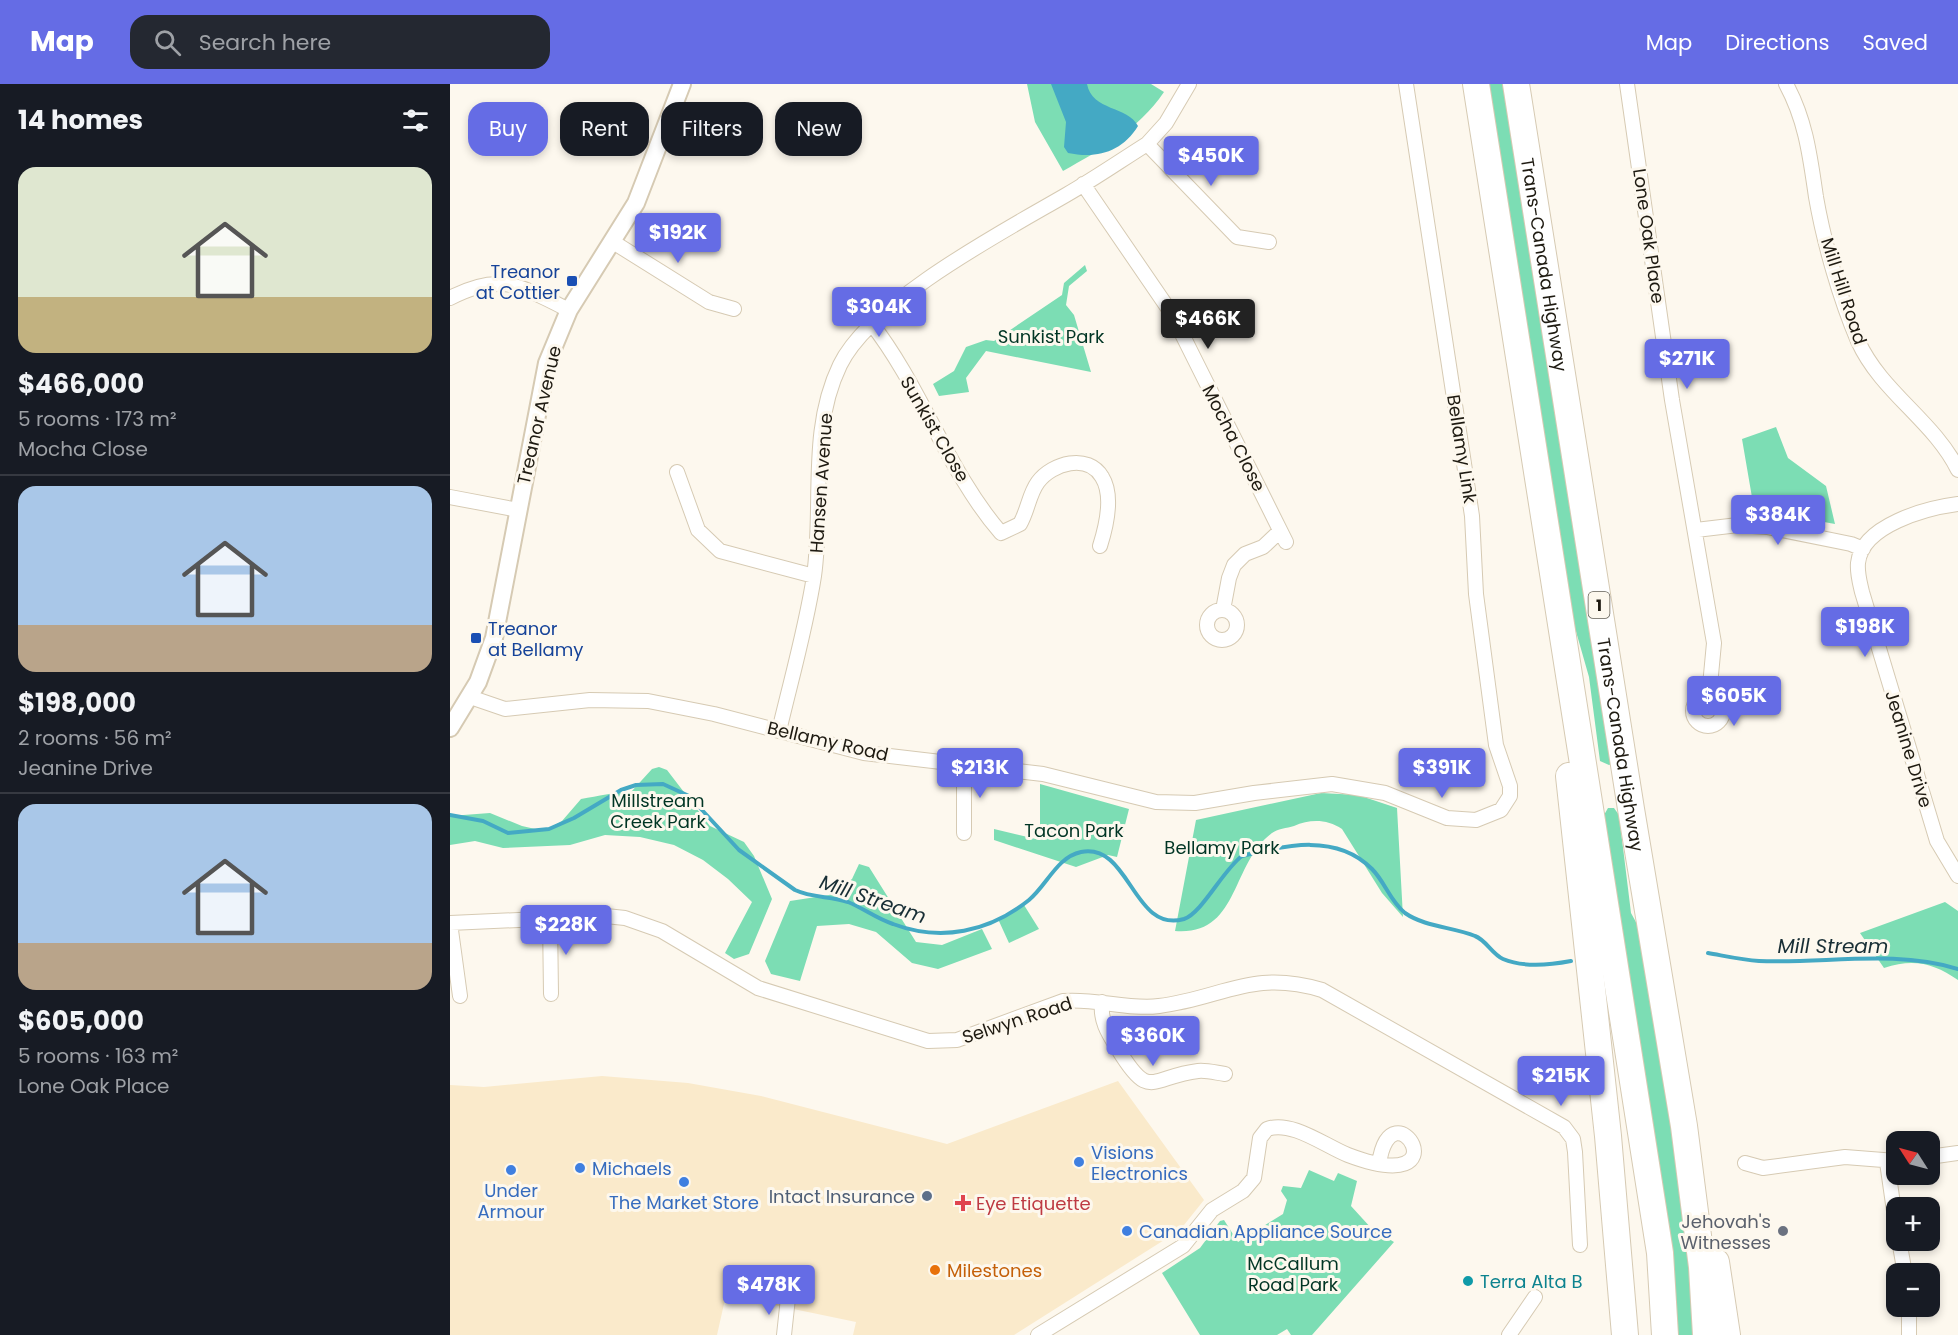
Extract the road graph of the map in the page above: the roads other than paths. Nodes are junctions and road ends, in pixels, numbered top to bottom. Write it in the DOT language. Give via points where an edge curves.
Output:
graph roads {
  1 [pos="682,84"];
  2 [pos="1189,84"];
  3 [pos="1406,84"];
  4 [pos="1476,84"];
  5 [pos="1516,84"];
  6 [pos="1627,84"];
  7 [pos="1786,84"];
  8 [pos="1147,144"];
  9 [pos="1083,184"];
  10 [pos="613,242"];
  11 [pos="1269,242"];
  12 [pos="450,298"];
  13 [pos="734,309"];
  14 [pos="569,310"];
  15 [pos="871,323"];
  16 [pos="1958,470"];
  17 [pos="677,472"];
  18 [pos="1541,495"];
  19 [pos="450,497"];
  20 [pos="1958,504"];
  21 [pos="518,510"];
  22 [pos="1696,530"];
  23 [pos="1100,546"];
  24 [pos="1863,549"];
  25 [pos="814,576"];
  26 [pos="1223,610"];
  27 [pos="1709,696"];
  28 [pos="470,697"];
  29 [pos="450,728"];
  30 [pos="779,731"];
  31 [pos="964,765"];
  32 [pos="1501,810"];
  33 [pos="964,833"];
  34 [pos="1958,876"];
  35 [pos="550,919"];
  36 [pos="450,923"];
  37 [pos="550,994"];
  38 [pos="460,996"];
  39 [pos="1102,1002"];
  40 [pos="1225,1074"];
  41 [pos="1684,1126"];
  42 [pos="1958,1153"];
  43 [pos="1940,1155"];
  44 [pos="1886,1160"];
  45 [pos="1745,1163"];
  46 [pos="1379,1164"];
  47 [pos="1580,1245"];
  48 [pos="1535,1297"];
  49 [pos="788,1298"];
  50 [pos="1909,1317"];
  51 [pos="784,1335"];
  52 [pos="1038,1335"];
  53 [pos="1509,1335"];
  54 [pos="1625,1335"];
  55 [pos="1665,1335"];
  56 [pos="1706,1335"];
  57 [pos="1727,1335"];
  58 [pos="1909,1335"];
  1 -- 10 [label="street, Treanor Avenue" via="636,203"];
  2 -- 8 [label="street, Hansen Avenue" via="1166,123"];
  3 -- 32 [label="street, Bellamy Link" via="1472,516 1476,594 1496,745 1510,786 1510,796"];
  4 -- 18 [label="highway"];
  5 -- 41 [label="highway, Trans-Canada Highway / 1"];
  6 -- 22 [label="street, Lone Oak Place" via="1672,400"];
  7 -- 16 [label="street, Mill Hill Road" via="1804,122 1821,217 1859,342 1884,382 1940,443"];
  8 -- 9 [label="street, Hansen Avenue"];
  8 -- 11 [label="street" via="1238,237"];
  9 -- 15 [label="street, Hansen Avenue" via="984,242"];
  9 -- 26 [label="street, Mocha Close" via="1172,314 1283,536 1245,554 1234,565"];
  10 -- 13 [label="street" via="709,302"];
  10 -- 14 [label="street, Treanor Avenue"];
  12 -- 14 [label="street" via="486,283 504,283"];
  14 -- 21 [label="street, Treanor Avenue" via="547,363"];
  15 -- 23 [label="street, Sunkist Close" via="921,402 980,509 1001,533 1020,524 1039,481 1052,469 1071,462 1090,466 1102,477 1107,515"];
  15 -- 25 [label="street, Hansen Avenue" via="841,363 823,417"];
  17 -- 25 [label="street" via="698,530 720,551"];
  18 -- 54 [label="highway" via="1545,593 1592,984"];
  18 -- 55 [label="highway" via="1660,1253"];
  19 -- 21 [label="street"];
  20 -- 24 [label="street" via="1921,512 1885,527"];
  21 -- 28 [label="street, Treanor Avenue" via="494,638"];
  22 -- 24 [label="street" via="1738,525 1767,528"];
  22 -- 27 [label="street, Lone Oak Place" via="1714,643"];
  24 -- 34 [label="street, Jeanine Drive" via="1858,563 1862,592 1937,841"];
  25 -- 30 [label="street, Hansen Avenue"];
  28 -- 29 [label="street, Treanor Avenue"];
  28 -- 30 [label="street, Bellamy Road" via="505,709 590,700 648,701"];
  30 -- 31 [label="street, Bellamy Road" via="864,753"];
  31 -- 32 [label="street, Bellamy Road" via="1043,774 1177,804 1332,784 1385,793 1447,818 1476,820"];
  31 -- 33 [label="street"];
  35 -- 36 [label="street, Selwyn Road"];
  35 -- 37 [label="street"];
  35 -- 39 [label="street, Selwyn Road" via="606,916 644,924 758,988 928,1041 957,1040 1063,1001"];
  36 -- 38 [label="street, Selwyn Road"];
  39 -- 40 [label="street" via="1103,1024 1139,1078 1148,1083 1199,1070"];
  39 -- 47 [label="street, Selwyn Road" via="1159,1006 1246,984 1275,981 1322,990 1564,1127 1574,1146"];
  41 -- 56 [label="highway, Trans-Canada Highway / 1" via="1702,1268"];
  41 -- 57 [label="highway" via="1699,1159"];
  42 -- 43 [label="street"];
  44 -- 45 [label="street" via="1845,1157 1763,1168"];
  46 -- 52 [label="street" via="1342,1153 1285,1127 1267,1129 1260,1138 1254,1178 1243,1191 1212,1210 1183,1246"];
  48 -- 53 [label="street"];
  49 -- 51 [label="street"];
  50 -- 58 [label="street"];
}
